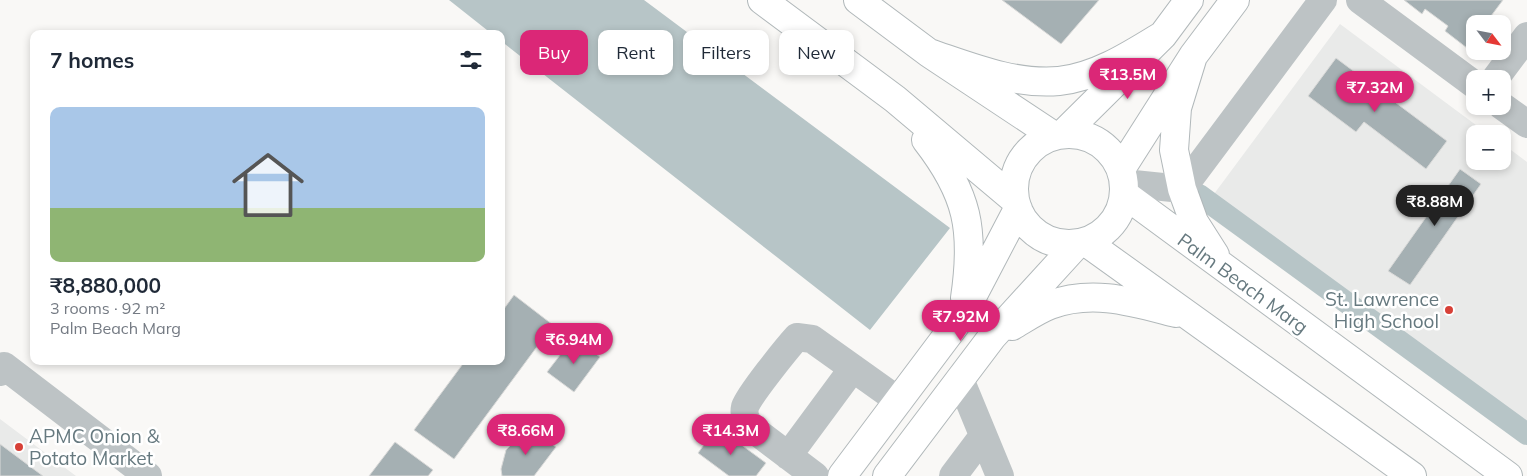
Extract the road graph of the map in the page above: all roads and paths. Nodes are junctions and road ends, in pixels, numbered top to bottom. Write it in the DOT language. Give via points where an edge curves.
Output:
graph roads {
  1 [pos="762,0"];
  2 [pos="858,0"];
  3 [pos="1189,0"];
  4 [pos="1235,0"];
  5 [pos="1322,0"];
  6 [pos="1360,0"];
  7 [pos="1163,35"];
  8 [pos="1527,36"];
  9 [pos="929,53"];
  10 [pos="1193,56"];
  11 [pos="1502,70"];
  12 [pos="1466,78"];
  13 [pos="895,99"];
  14 [pos="1511,112"];
  15 [pos="1527,124"];
  16 [pos="1059,135"];
  17 [pos="1123,182"];
  18 [pos="1182,189"];
  19 [pos="1017,205"];
  20 [pos="1082,243"];
  21 [pos="1225,271"];
  22 [pos="962,316"];
  23 [pos="1192,317"];
  24 [pos="992,337"];
  25 [pos="853,368"];
  26 [pos="0,372"];
  27 [pos="960,379"];
  28 [pos="899,401"];
  29 [pos="983,436"];
  30 [pos="788,456"];
  31 [pos="148,476"];
  32 [pos="815,476"];
  33 [pos="842,476"];
  34 [pos="887,476"];
  35 [pos="953,476"];
  36 [pos="1000,476"];
  37 [pos="1412,476"];
  38 [pos="1508,476"];
  1 -- 13 [label="main road"];
  2 -- 9 [label="main road"];
  3 -- 7 [label="main road"];
  4 -- 10 [label="main road"];
  5 -- 18 [label="street"];
  6 -- 12 [label="street"];
  7 -- 9 [label="main road" via="1094,72 1060,81 989,73"];
  7 -- 16 [label="main road"];
  8 -- 11 [label="street"];
  9 -- 16 [label="main road"];
  10 -- 17 [label="main road"];
  10 -- 18 [label="main road" via="1177,108 1174,150"];
  13 -- 19 [label="main road"];
  13 -- 22 [label="main road" via="946,165 962,196 970,233 969,270"];
  14 -- 15 [label="street"];
  16 -- 17 [label="main road" via="1081,135 1098,142 1112,154"];
  16 -- 19 [label="main road" via="1038,144 1020,164 1015,182"];
  17 -- 18 [label="street"];
  17 -- 20 [label="main road" via="1121,208 1111,225"];
  17 -- 21 [label="main road, Palm Beach Marg"];
  18 -- 21 [label="main road" via="1194,222"];
  19 -- 20 [label="main road" via="1027,225 1041,237 1058,243"];
  19 -- 22 [label="main road"];
  20 -- 23 [label="main road"];
  20 -- 24 [label="main road"];
  21 -- 38 [label="main road, Palm Beach Marg"];
  22 -- 28 [label="main road"];
  23 -- 24 [label="main road" via="1093,296 1050,305"];
  23 -- 37 [label="main road"];
  24 -- 27 [label="main road"];
  25 -- 28 [label="street"];
  25 -- 30 [label="street"];
  25 -- 30 [label="street" via="812,339 797,337 788,346 745,408 745,419 752,429"];
  26 -- 31 [label="street" via="4,366"];
  27 -- 29 [label="street"];
  27 -- 34 [label="main road"];
  28 -- 33 [label="main road"];
  29 -- 35 [label="street"];
  29 -- 36 [label="street"];
  30 -- 32 [label="street"];
}
